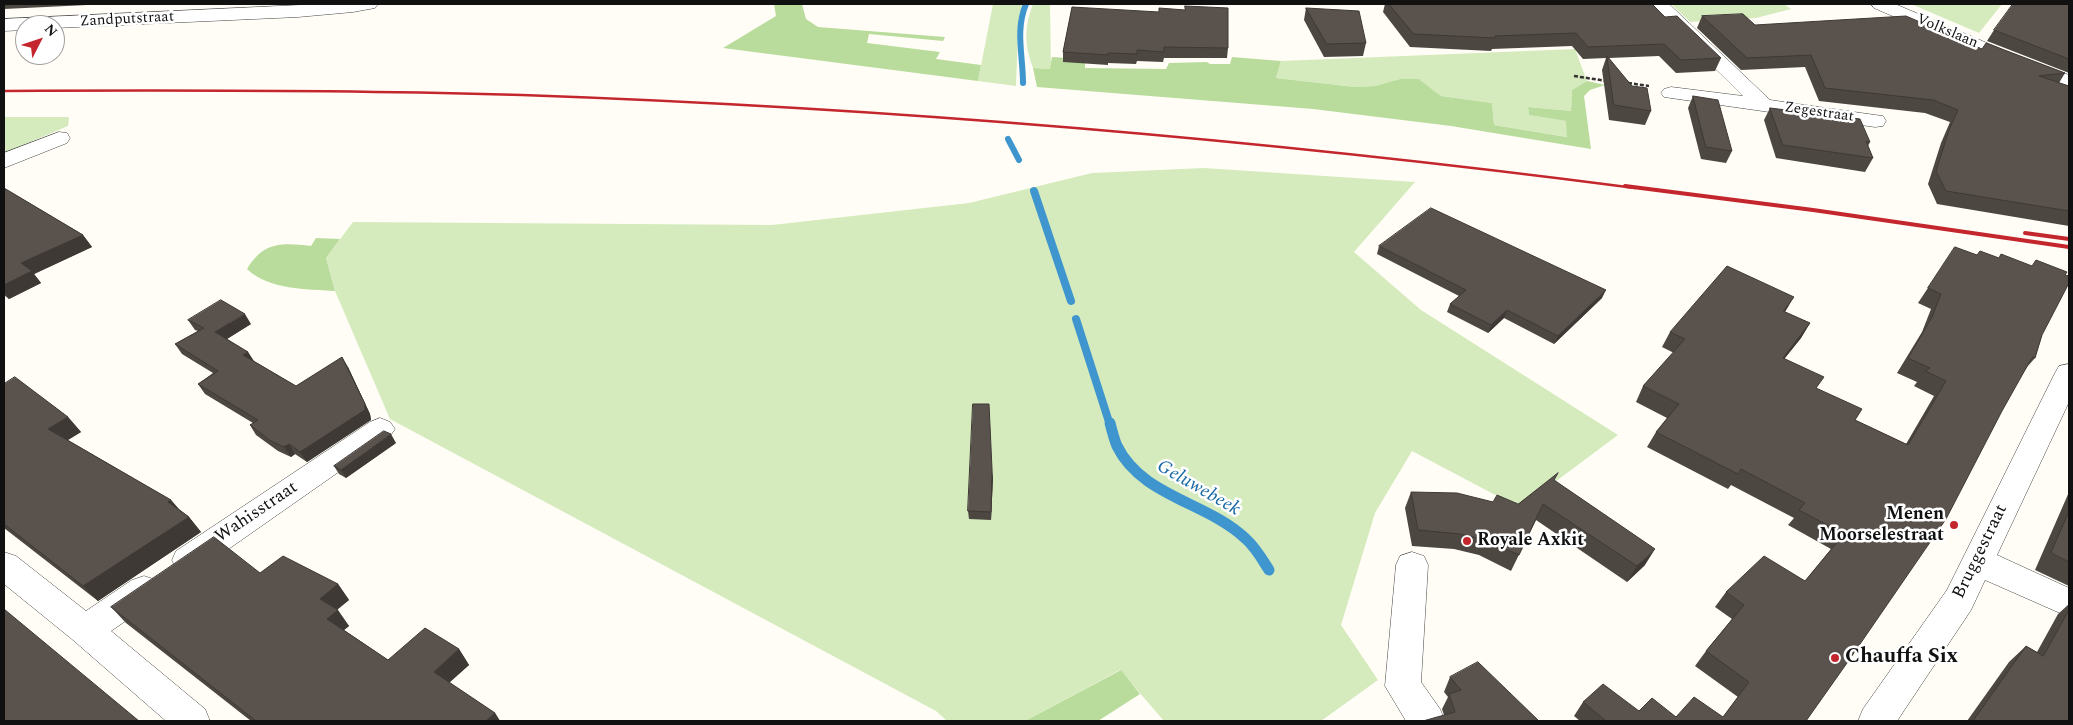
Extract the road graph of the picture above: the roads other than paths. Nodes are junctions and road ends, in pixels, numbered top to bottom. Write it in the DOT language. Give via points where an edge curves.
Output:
graph roads {
  1 [pos="369,4"];
  2 [pos="1659,4"];
  3 [pos="1880,4"];
  4 [pos="4,25"];
  5 [pos="2069,82"];
  6 [pos="1671,93"];
  7 [pos="1764,105"];
  8 [pos="1875,121"];
  9 [pos="59,138"];
  10 [pos="4,161"];
  11 [pos="2069,373"];
  12 [pos="380,429"];
  13 [pos="1977,561"];
  14 [pos="4,565"];
  15 [pos="1412,565"];
  16 [pos="2069,602"];
  17 [pos="85,630"];
  18 [pos="192,721"];
  19 [pos="1427,721"];
  20 [pos="1876,721"];
  1 -- 4 [label="street, Zandputstraat" via="298,11"];
  2 -- 7 [label="street, Zegestraat"];
  3 -- 5 [label="street, Volkslaan"];
  6 -- 7 [label="street, Zegestraat"];
  7 -- 8 [label="street, Zegestraat"];
  9 -- 10 [label="street"];
  11 -- 13 [label="street, Bruggestraat"];
  12 -- 17 [label="street, Wahisstraat"];
  13 -- 16 [label="street"];
  13 -- 20 [label="street, Bruggestraat" via="1959,600"];
  14 -- 17 [label="street"];
  15 -- 19 [label="street" via="1402,686"];
  17 -- 18 [label="street"];
}
